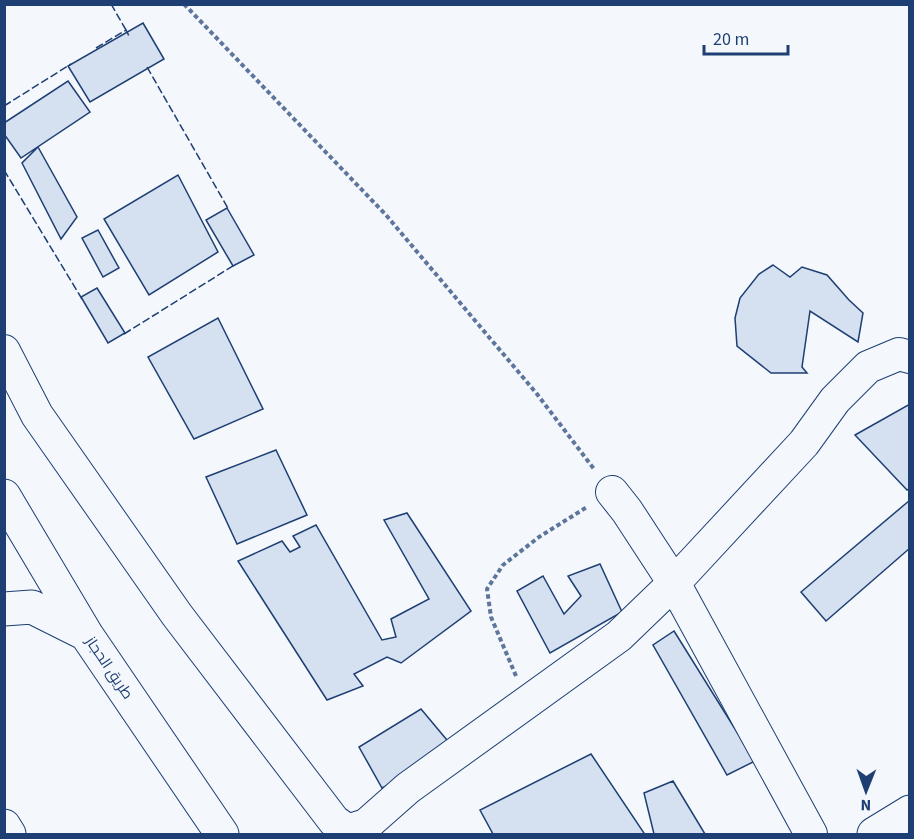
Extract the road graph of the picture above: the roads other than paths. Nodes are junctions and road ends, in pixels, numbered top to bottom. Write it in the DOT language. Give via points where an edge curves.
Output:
graph roads {
  1 [pos="4,351"];
  2 [pos="909,357"];
  3 [pos="612,492"];
  4 [pos="4,496"];
  5 [pos="674,583"];
  6 [pos="4,609"];
  7 [pos="86,634"];
  8 [pos="909,812"];
  9 [pos="4,826"];
  10 [pos="9,834"];
  11 [pos="222,834"];
  12 [pos="811,834"];
  13 [pos="874,834"];
  1 -- 5 [label="lane" via="38,415 177,615 334,821 344,828 366,825 408,788 619,636"];
  2 -- 5 [label="lane" via="899,354 868,367 835,400 804,443"];
  3 -- 5 [label="lane"];
  4 -- 7 [label="main road, طريق الحجاز"];
  5 -- 12 [label="lane"];
  6 -- 7 [label="main road" via="32,607"];
  7 -- 11 [label="main road, طريق الحجاز"];
  8 -- 13 [label="main road"];
  9 -- 10 [label="main road"];
}
